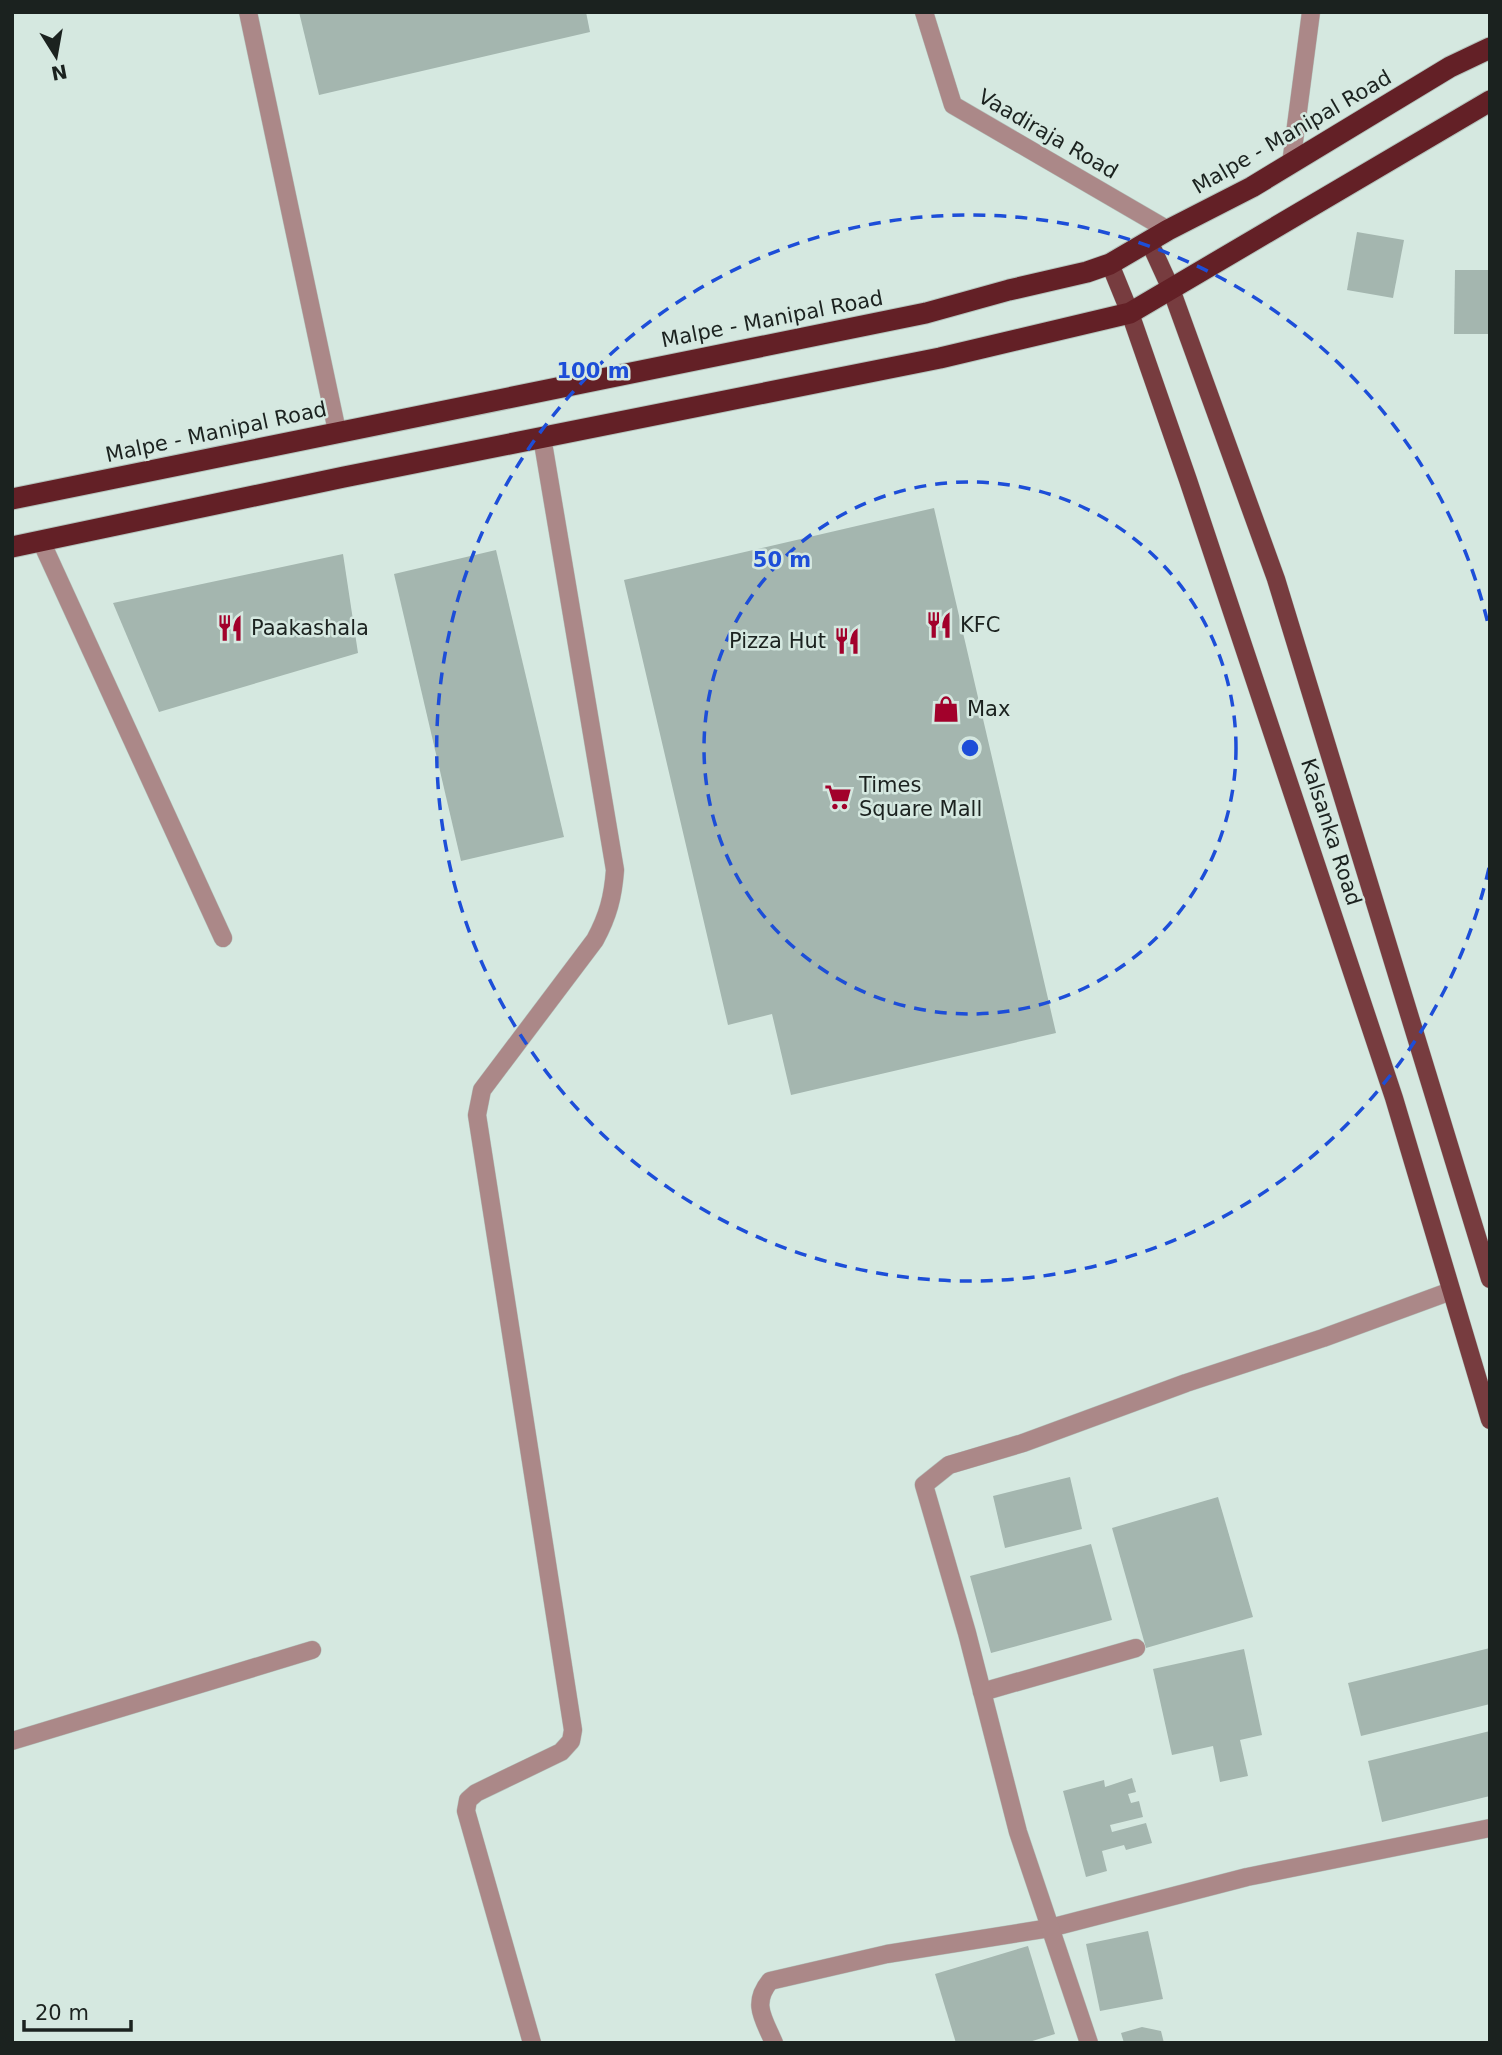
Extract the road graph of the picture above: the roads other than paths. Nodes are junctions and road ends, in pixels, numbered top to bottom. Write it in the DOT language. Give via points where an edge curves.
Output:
graph roads {
  1 [pos="248,12"];
  2 [pos="925,12"];
  3 [pos="1311,12"];
  4 [pos="1490,48"];
  5 [pos="1490,101"];
  6 [pos="1291,164"];
  7 [pos="1168,230"];
  8 [pos="1149,241"];
  9 [pos="1110,264"];
  10 [pos="1171,289"];
  11 [pos="1130,313"];
  12 [pos="337,431"];
  13 [pos="542,437"];
  14 [pos="12,499"];
  15 [pos="41,541"];
  16 [pos="12,547"];
  17 [pos="223,938"];
  18 [pos="1490,1279"];
  19 [pos="1451,1291"];
  20 [pos="1490,1420"];
  21 [pos="1136,1648"];
  22 [pos="312,1650"];
  23 [pos="982,1692"];
  24 [pos="12,1741"];
  25 [pos="1490,1828"];
  26 [pos="1050,1928"];
  27 [pos="532,2043"];
  28 [pos="774,2043"];
  29 [pos="1089,2043"];
  1 -- 12 [label="street"];
  2 -- 7 [label="street, Vaadiraja Road" via="953,105"];
  3 -- 6 [label="street"];
  4 -- 6 [label="highway, Malpe - Manipal Road"];
  5 -- 10 [label="highway"];
  6 -- 7 [label="highway, Malpe - Manipal Road"];
  7 -- 8 [label="highway, Malpe - Manipal Road"];
  8 -- 9 [label="highway, Malpe - Manipal Road"];
  8 -- 10 [label="main road"];
  9 -- 11 [label="main road, Kalsanka Road"];
  9 -- 12 [label="highway, Malpe - Manipal Road" via="926,313"];
  10 -- 11 [label="highway"];
  10 -- 18 [label="main road" via="1276,579"];
  11 -- 13 [label="highway" via="940,358"];
  11 -- 19 [label="main road, Kalsanka Road" via="1311,843"];
  12 -- 14 [label="highway, Malpe - Manipal Road"];
  13 -- 15 [label="highway"];
  13 -- 27 [label="street" via="615,870 608,917 482,1090 477,1115 573,1730 571,1741 561,1752 476,1793 468,1800 466,1811"];
  15 -- 16 [label="highway"];
  15 -- 17 [label="street"];
  19 -- 20 [label="main road, Kalsanka Road"];
  19 -- 23 [label="street" via="1023,1443 948,1465 924,1485"];
  21 -- 23 [label="street"];
  22 -- 24 [label="street"];
  23 -- 26 [label="street" via="1018,1832"];
  25 -- 26 [label="street" via="1247,1877"];
  26 -- 28 [label="street" via="887,1954 770,1981 761,1992 759,2008"];
  26 -- 29 [label="street"];
}
